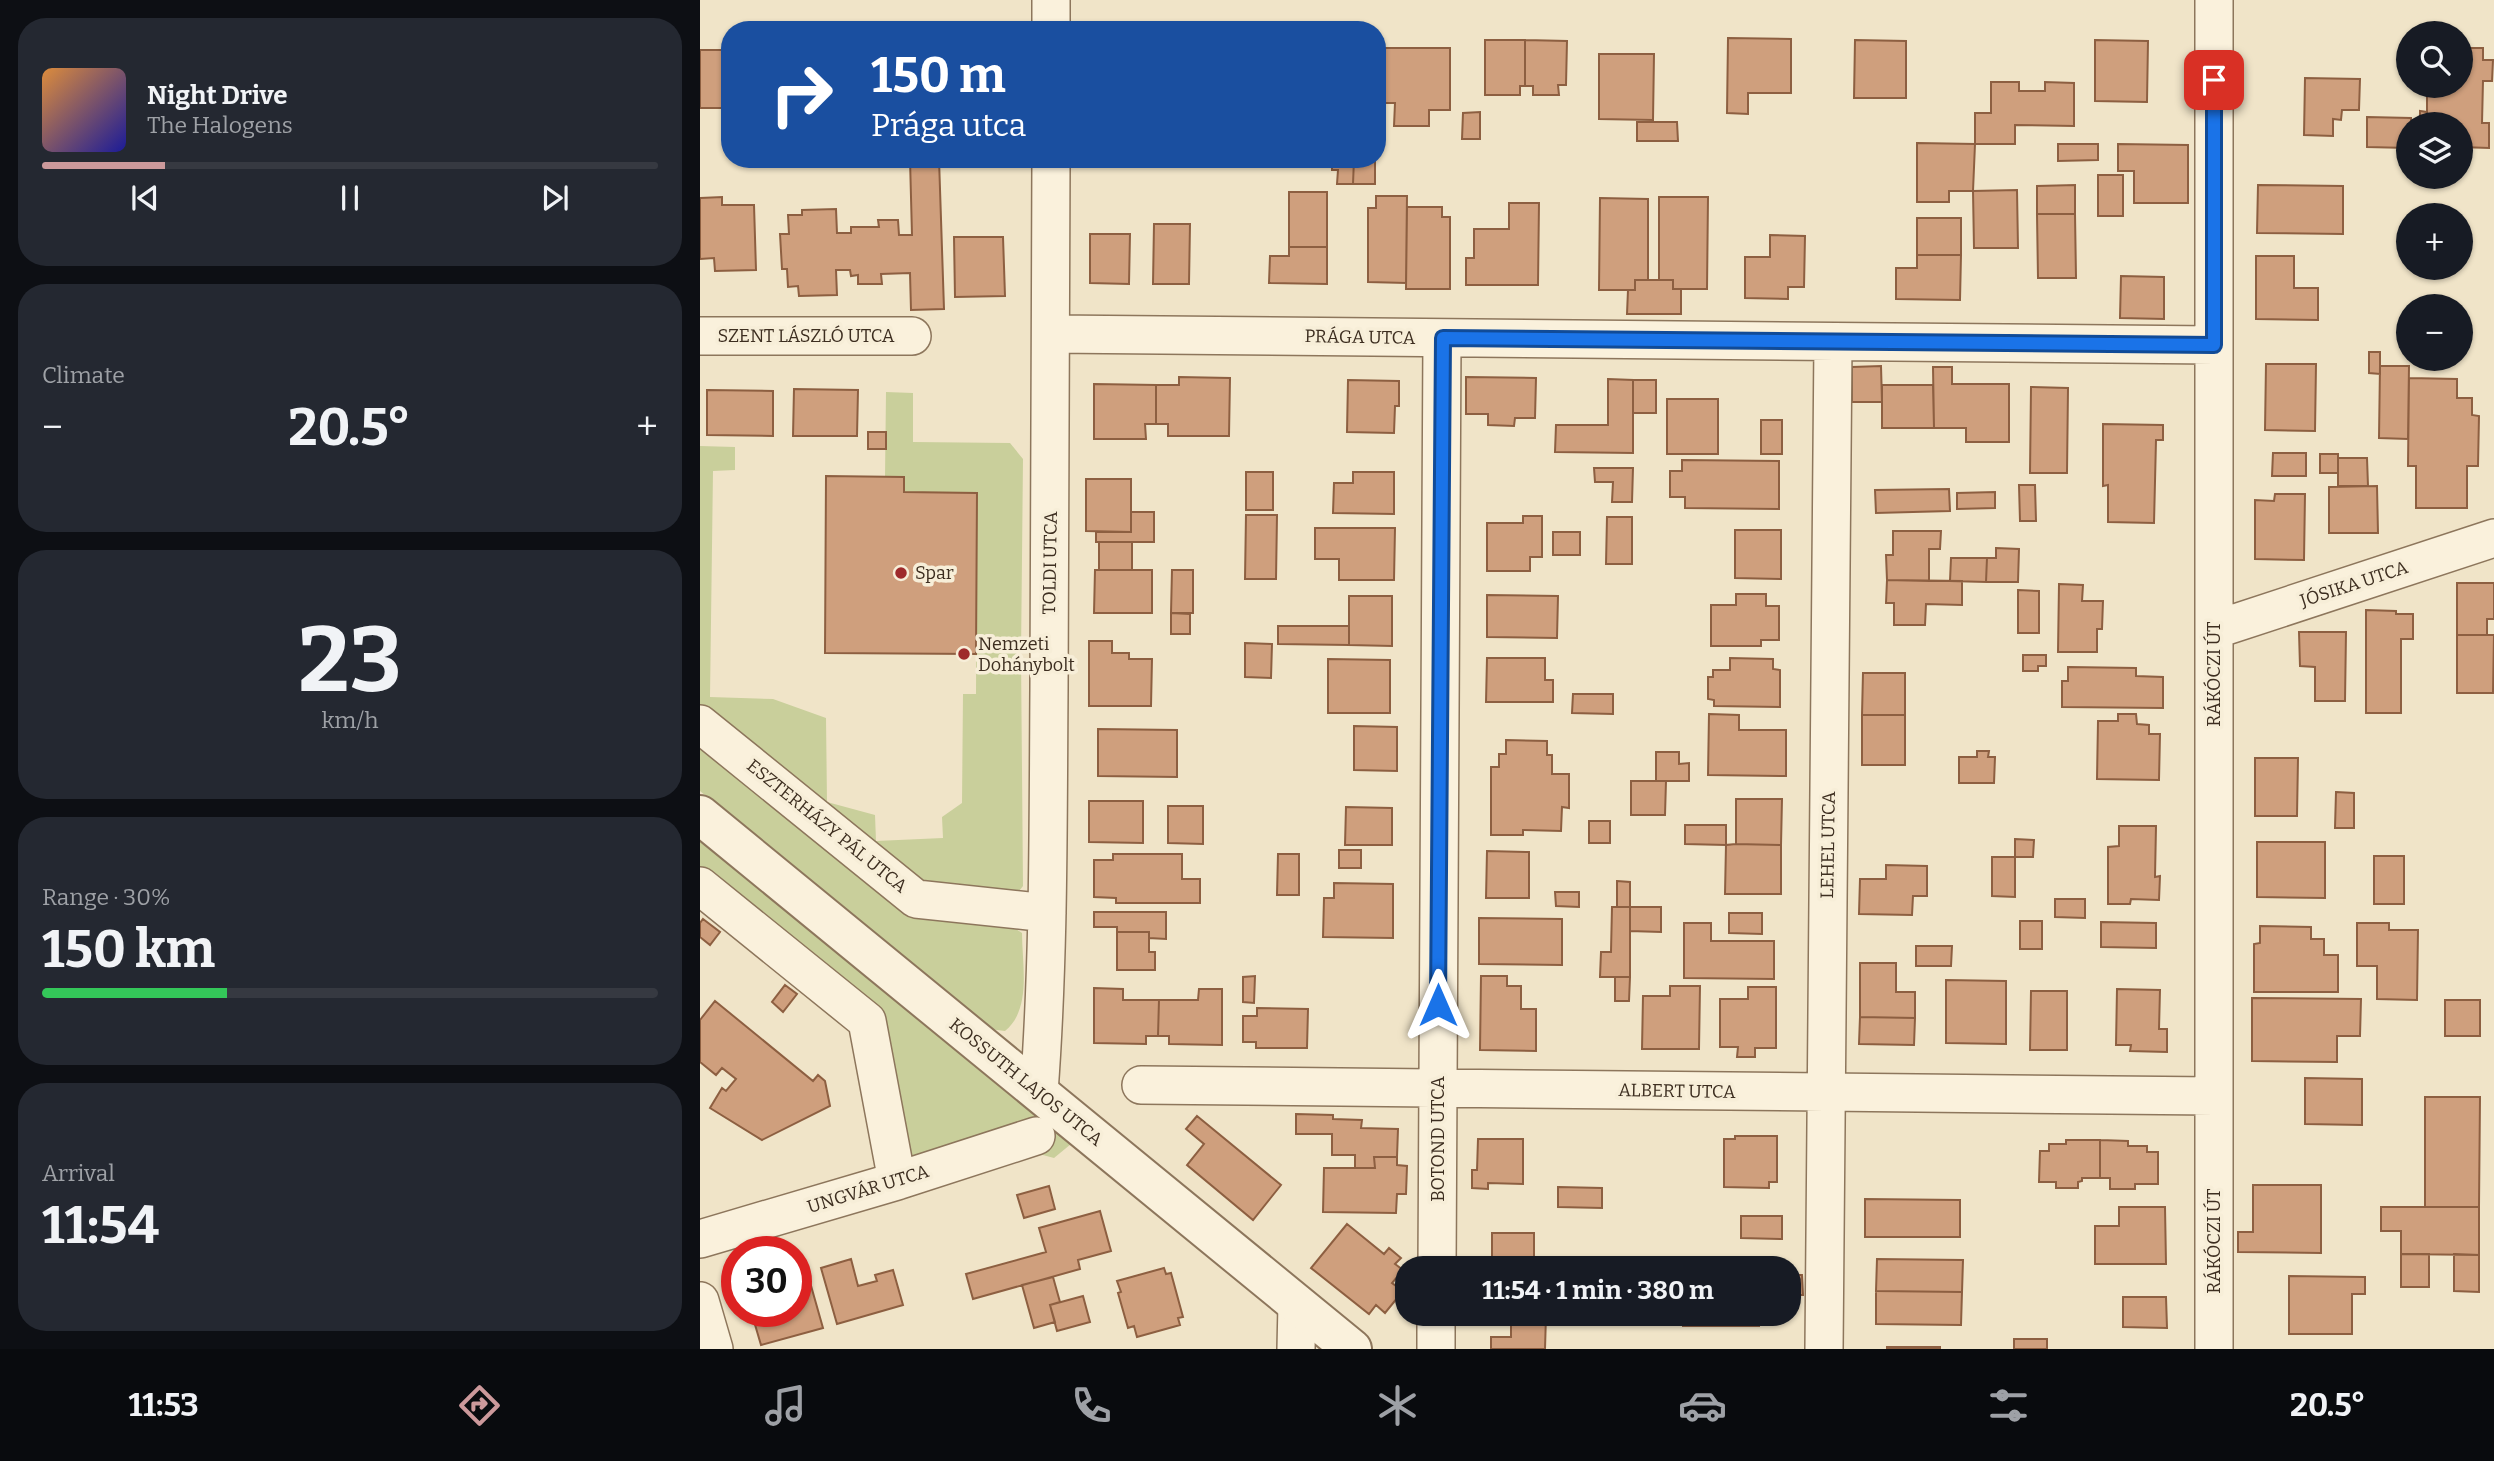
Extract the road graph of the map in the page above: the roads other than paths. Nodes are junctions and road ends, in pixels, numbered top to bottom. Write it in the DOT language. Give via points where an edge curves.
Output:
graph roads {
  1 [pos="1051,0"];
  2 [pos="2214,0"];
  3 [pos="1051,21"];
  4 [pos="1051,168"];
  5 [pos="1051,334"];
  6 [pos="700,336"];
  7 [pos="912,336"];
  8 [pos="1443,338"];
  9 [pos="1833,342"];
  10 [pos="2214,345"];
  11 [pos="2494,538"];
  12 [pos="2214,630"];
  13 [pos="700,724"];
  14 [pos="700,815"];
  15 [pos="700,886"];
  16 [pos="1047,913"];
  17 [pos="1141,1086"];
  18 [pos="1438,1088"];
  19 [pos="1039,1092"];
  20 [pos="1825,1092"];
  21 [pos="2214,1096"];
  22 [pos="1036,1136"];
  23 [pos="897,1181"];
  24 [pos="700,1240"];
  25 [pos="1437,1256"];
  26 [pos="700,1301"];
  27 [pos="1297,1304"];
  28 [pos="1436,1326"];
  29 [pos="715,1349"];
  30 [pos="1296,1349"];
  31 [pos="1352,1349"];
  32 [pos="1436,1349"];
  33 [pos="1824,1349"];
  34 [pos="2214,1349"];
  1 -- 3 [label="street"];
  2 -- 10 [label="street, RÁKÓCZI ÚT"];
  4 -- 5 [label="street, TOLDI UTCA"];
  5 -- 8 [label="street, PRÁGA UTCA"];
  5 -- 16 [label="street, TOLDI UTCA"];
  6 -- 7 [label="street, SZENT LÁSZLÓ UTCA"];
  8 -- 9 [label="street, PRÁGA UTCA"];
  8 -- 18 [label="street, BOTOND UTCA"];
  9 -- 10 [label="street, PRÁGA UTCA"];
  9 -- 20 [label="street, LEHEL UTCA"];
  10 -- 12 [label="street, RÁKÓCZI ÚT"];
  11 -- 12 [label="street, JÓSIKA UTCA"];
  12 -- 21 [label="street, RÁKÓCZI ÚT"];
  13 -- 16 [label="street, ESZTERHÁZY PÁL UTCA" via="915,899"];
  14 -- 19 [label="street, KOSSUTH LAJOS UTCA"];
  15 -- 23 [label="street" via="867,1021"];
  16 -- 19 [label="street, TOLDI UTCA"];
  17 -- 18 [label="street, ALBERT UTCA"];
  18 -- 20 [label="street, ALBERT UTCA"];
  18 -- 25 [label="street, BOTOND UTCA"];
  19 -- 27 [label="street, KOSSUTH LAJOS UTCA"];
  20 -- 21 [label="street, ALBERT UTCA"];
  20 -- 33 [label="street, LEHEL UTCA"];
  21 -- 34 [label="street, RÁKÓCZI ÚT"];
  22 -- 23 [label="street, UNGVÁR UTCA"];
  23 -- 24 [label="street, UNGVÁR UTCA"];
  26 -- 29 [label="street"];
  27 -- 30 [label="street"];
  27 -- 31 [label="street, KOSSUTH LAJOS UTCA"];
  28 -- 32 [label="street"];
}
